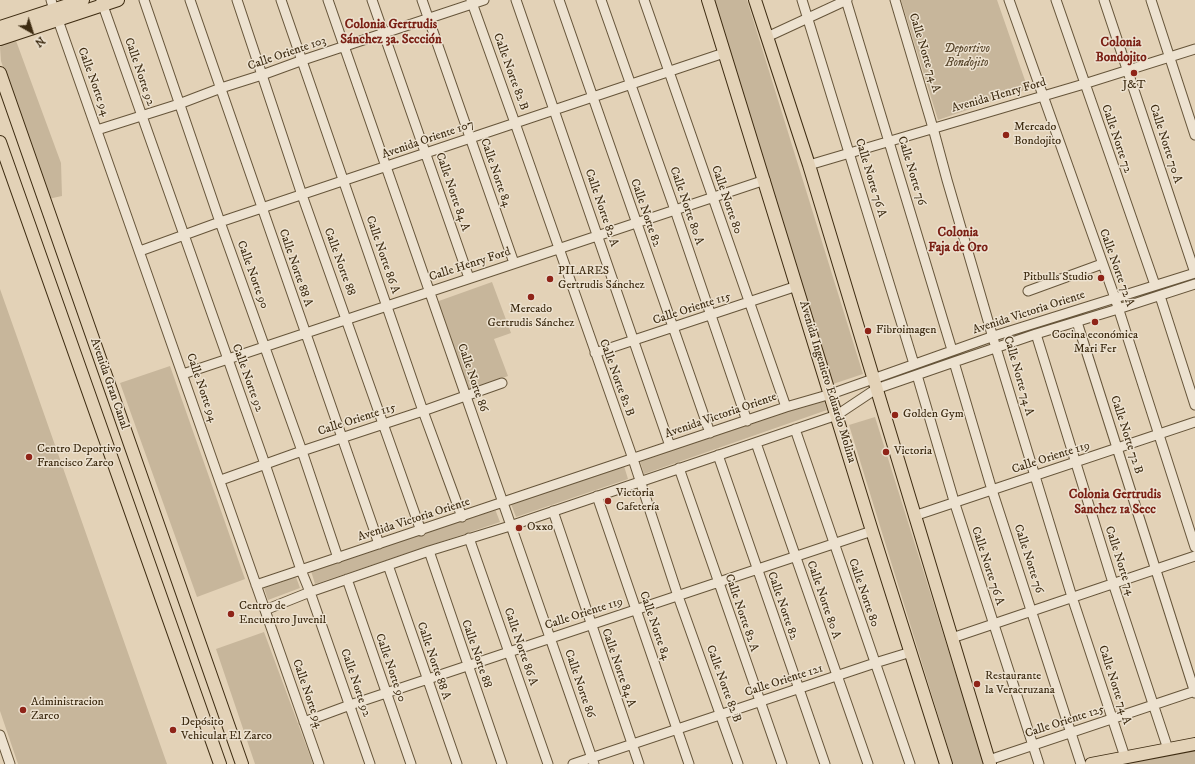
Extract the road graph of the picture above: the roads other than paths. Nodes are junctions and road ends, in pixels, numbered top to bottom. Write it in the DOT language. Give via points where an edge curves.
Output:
graph roads {
  1 [pos="83,0"];
  2 [pos="118,0"];
  3 [pos="144,0"];
  4 [pos="190,0"];
  5 [pos="237,0"];
  6 [pos="281,0"];
  7 [pos="328,0"];
  8 [pos="372,0"];
  9 [pos="422,0"];
  10 [pos="484,0"];
  11 [pos="516,0"];
  12 [pos="559,0"];
  13 [pos="601,0"];
  14 [pos="644,0"];
  15 [pos="708,0"];
  16 [pos="756,0"];
  17 [pos="802,0"];
  18 [pos="846,0"];
  19 [pos="895,0"];
  20 [pos="1009,0"];
  21 [pos="1056,0"];
  22 [pos="1104,0"];
  23 [pos="1151,0"];
  24 [pos="102,2"];
  25 [pos="472,2"];
  26 [pos="55,10"];
  27 [pos="428,18"];
  28 [pos="808,18"];
  29 [pos="0,27"];
  30 [pos="384,34"];
  31 [pos="767,37"];
  32 [pos="0,39"];
  33 [pos="345,47"];
  34 [pos="1195,49"];
  35 [pos="724,53"];
  36 [pos="1170,57"];
  37 [pos="302,60"];
  38 [pos="1128,70"];
  39 [pos="668,71"];
  40 [pos="0,73"];
  41 [pos="262,75"];
  42 [pos="631,84"];
  43 [pos="1084,84"];
  44 [pos="221,88"];
  45 [pos="1043,96"];
  46 [pos="592,97"];
  47 [pos="179,104"];
  48 [pos="554,110"];
  49 [pos="142,116"];
  50 [pos="516,123"];
  51 [pos="933,128"];
  52 [pos="98,130"];
  53 [pos="1195,135"];
  54 [pos="470,138"];
  55 [pos="889,141"];
  56 [pos="0,142"];
  57 [pos="850,152"];
  58 [pos="426,154"];
  59 [pos="808,165"];
  60 [pos="385,167"];
  61 [pos="765,180"];
  62 [pos="344,181"];
  63 [pos="302,195"];
  64 [pos="712,197"];
  65 [pos="262,209"];
  66 [pos="675,210"];
  67 [pos="220,222"];
  68 [pos="636,223"];
  69 [pos="183,235"];
  70 [pos="598,236"];
  71 [pos="558,248"];
  72 [pos="140,251"];
  73 [pos="514,263"];
  74 [pos="1102,264"];
  75 [pos="1195,273"];
  76 [pos="469,278"];
  77 [pos="1195,284"];
  78 [pos="1155,285"];
  79 [pos="797,286"];
  80 [pos="429,291"];
  81 [pos="1028,291"];
  82 [pos="1160,296"];
  83 [pos="1115,298"];
  84 [pos="749,302"];
  85 [pos="387,306"];
  86 [pos="1118,309"];
  87 [pos="711,315"];
  88 [pos="347,320"];
  89 [pos="1077,322"];
  90 [pos="672,328"];
  91 [pos="306,333"];
  92 [pos="1036,334"];
  93 [pos="994,336"];
  94 [pos="634,340"];
  95 [pos="264,346"];
  96 [pos="996,348"];
  97 [pos="952,350"];
  98 [pos="595,353"];
  99 [pos="227,359"];
  100 [pos="954,362"];
  101 [pos="914,364"];
  102 [pos="183,374"];
  103 [pos="917,375"];
  104 [pos="502,383"];
  105 [pos="874,384"];
  106 [pos="831,394"];
  107 [pos="465,396"];
  108 [pos="1195,405"];
  109 [pos="786,407"];
  110 [pos="423,411"];
  111 [pos="837,415"];
  112 [pos="747,421"];
  113 [pos="1195,422"];
  114 [pos="383,424"];
  115 [pos="795,429"];
  116 [pos="710,433"];
  117 [pos="1159,434"];
  118 [pos="342,438"];
  119 [pos="756,443"];
  120 [pos="670,446"];
  121 [pos="1118,449"];
  122 [pos="302,451"];
  123 [pos="718,455"];
  124 [pos="633,459"];
  125 [pos="1076,462"];
  126 [pos="265,464"];
  127 [pos="679,468"];
  128 [pos="1035,476"];
  129 [pos="221,480"];
  130 [pos="640,481"];
  131 [pos="992,490"];
  132 [pos="597,496"];
  133 [pos="954,501"];
  134 [pos="503,504"];
  135 [pos="553,511"];
  136 [pos="914,516"];
  137 [pos="462,517"];
  138 [pos="510,526"];
  139 [pos="421,531"];
  140 [pos="872,531"];
  141 [pos="469,538"];
  142 [pos="834,543"];
  143 [pos="379,544"];
  144 [pos="1195,547"];
  145 [pos="429,551"];
  146 [pos="1195,556"];
  147 [pos="796,557"];
  148 [pos="338,558"];
  149 [pos="388,565"];
  150 [pos="1156,569"];
  151 [pos="301,570"];
  152 [pos="757,570"];
  153 [pos="347,579"];
  154 [pos="718,582"];
  155 [pos="1114,582"];
  156 [pos="256,586"];
  157 [pos="310,592"];
  158 [pos="678,596"];
  159 [pos="1072,597"];
  160 [pos="265,610"];
  161 [pos="637,610"];
  162 [pos="1032,611"];
  163 [pos="993,623"];
  164 [pos="591,625"];
  165 [pos="550,638"];
  166 [pos="952,638"];
  167 [pos="508,652"];
  168 [pos="911,652"];
  169 [pos="875,663"];
  170 [pos="468,666"];
  171 [pos="836,676"];
  172 [pos="427,680"];
  173 [pos="799,689"];
  174 [pos="1195,692"];
  175 [pos="386,693"];
  176 [pos="760,702"];
  177 [pos="350,705"];
  178 [pos="1154,705"];
  179 [pos="721,715"];
  180 [pos="1113,718"];
  181 [pos="304,722"];
  182 [pos="677,730"];
  183 [pos="1071,732"];
  184 [pos="1,739"];
  185 [pos="1195,744"];
  186 [pos="632,745"];
  187 [pos="1033,745"];
  188 [pos="1168,749"];
  189 [pos="1125,756"];
  190 [pos="593,761"];
  191 [pos="990,762"];
  192 [pos="10,764"];
  193 [pos="220,764"];
  194 [pos="242,764"];
  195 [pos="319,764"];
  196 [pos="370,764"];
  197 [pos="411,764"];
  198 [pos="456,764"];
  199 [pos="502,764"];
  200 [pos="548,764"];
  201 [pos="573,764"];
  202 [pos="639,764"];
  203 [pos="689,764"];
  204 [pos="738,764"];
  205 [pos="782,764"];
  206 [pos="825,764"];
  207 [pos="868,764"];
  208 [pos="910,764"];
  209 [pos="946,764"];
  210 [pos="1039,764"];
  211 [pos="1081,764"];
  212 [pos="1091,764"];
  1 -- 26 [label="main road"];
  2 -- 24 [label="main road"];
  3 -- 47 [label="street, Calle Norte 90"];
  4 -- 44 [label="street, Calle Norte 88 A"];
  5 -- 41 [label="street, Calle Norte 88"];
  6 -- 37 [label="street, Calle Norte 86 A"];
  7 -- 33 [label="street, Calle Norte 86"];
  8 -- 30 [label="street, Calle Norte 84 A"];
  9 -- 27 [label="street, Calle Norte 84"];
  10 -- 25 [label="street, Calle Oriente 103"];
  11 -- 48 [label="street, Calle Norte 82 A"];
  12 -- 46 [label="street, Calle Norte 82"];
  13 -- 42 [label="street, Calle Norte 80 A"];
  14 -- 39 [label="street, Calle Norte 80"];
  15 -- 35 [label="main road, Avenida Ingeniero Eduardo Molina"];
  16 -- 31 [label="main road"];
  17 -- 28 [label="street, Calle Norte 76 A"];
  18 -- 28 [label="street"];
  18 -- 55 [label="street, Calle Norte 76"];
  19 -- 51 [label="street, Calle Norte 74 A"];
  20 -- 45 [label="street, Calle Norte 72 A"];
  21 -- 43 [label="street, Calle Norte 72"];
  22 -- 38 [label="street, Calle Norte 70 A"];
  23 -- 36 [label="street"];
  24 -- 26 [label="main road"];
  24 -- 49 [label="street, Calle Norte 92"];
  25 -- 27 [label="street, Calle Oriente 103"];
  25 -- 50 [label="street, Calle Norte 82 B"];
  26 -- 29 [label="main road"];
  26 -- 32 [label="main road"];
  26 -- 52 [label="street, Calle Norte 94"];
  27 -- 30 [label="street, Calle Oriente 103"];
  27 -- 54 [label="street, Calle Norte 84"];
  28 -- 31 [label="street"];
  28 -- 57 [label="street, Calle Norte 76 A"];
  30 -- 33 [label="street, Calle Oriente 103"];
  30 -- 58 [label="street, Calle Norte 84 A"];
  31 -- 59 [label="main road"];
  33 -- 37 [label="street, Calle Oriente 103"];
  33 -- 60 [label="street, Calle Norte 86"];
  34 -- 36 [label="street, Avenida Henry Ford"];
  35 -- 39 [label="street, Avenida Oriente 107"];
  35 -- 61 [label="main road, Avenida Ingeniero Eduardo Molina"];
  36 -- 38 [label="street, Avenida Henry Ford"];
  36 -- 53 [label="street"];
  37 -- 41 [label="street, Calle Oriente 103"];
  37 -- 62 [label="street, Calle Norte 86 A"];
  38 -- 43 [label="street, Avenida Henry Ford"];
  38 -- 75 [label="street, Calle Norte 70 A"];
  39 -- 42 [label="street, Avenida Oriente 107"];
  39 -- 64 [label="street, Calle Norte 80"];
  40 -- 194 [label="main road, Avenida Gran Canal"];
  41 -- 44 [label="street, Calle Oriente 103"];
  41 -- 63 [label="street, Calle Norte 88"];
  42 -- 46 [label="street, Avenida Oriente 107"];
  42 -- 66 [label="street, Calle Norte 80 A"];
  43 -- 45 [label="street, Avenida Henry Ford"];
  43 -- 78 [label="street, Calle Norte 72"];
  44 -- 47 [label="street, Calle Oriente 103"];
  44 -- 65 [label="street, Calle Norte 88 A"];
  45 -- 51 [label="street, Avenida Henry Ford"];
  45 -- 74 [label="street, Calle Norte 72 A"];
  46 -- 48 [label="street, Avenida Oriente 107"];
  46 -- 68 [label="street, Calle Norte 82"];
  47 -- 49 [label="street, Calle Oriente 103"];
  47 -- 67 [label="street, Calle Norte 90"];
  48 -- 50 [label="street, Avenida Oriente 107"];
  48 -- 70 [label="street, Calle Norte 82 A"];
  49 -- 52 [label="street, Calle Oriente 103"];
  49 -- 69 [label="street, Calle Norte 92"];
  50 -- 54 [label="street, Avenida Oriente 107"];
  50 -- 71 [label="street, Calle Norte 82 B"];
  51 -- 55 [label="street, Avenida Henry Ford"];
  51 -- 93 [label="street, Calle Norte 74 A"];
  52 -- 72 [label="street, Calle Norte 94"];
  54 -- 58 [label="street, Avenida Oriente 107"];
  54 -- 73 [label="street, Calle Norte 84"];
  55 -- 57 [label="street, Avenida Henry Ford"];
  55 -- 97 [label="street, Calle Norte 76"];
  56 -- 193 [label="main road, Avenida Gran Canal"];
  57 -- 59 [label="street, Avenida Henry Ford"];
  57 -- 101 [label="street, Calle Norte 76 A"];
  58 -- 60 [label="street, Avenida Oriente 107"];
  58 -- 76 [label="street, Calle Norte 84 A"];
  59 -- 105 [label="main road"];
  60 -- 62 [label="street, Avenida Oriente 107"];
  60 -- 80 [label="street, Calle Norte 86"];
  61 -- 64 [label="street, Calle Henry Ford"];
  61 -- 79 [label="main road, Avenida Ingeniero Eduardo Molina"];
  62 -- 63 [label="street, Avenida Oriente 107"];
  62 -- 85 [label="street, Calle Norte 86 A"];
  63 -- 65 [label="street, Avenida Oriente 107"];
  63 -- 88 [label="street, Calle Norte 88"];
  64 -- 66 [label="street, Calle Henry Ford"];
  64 -- 84 [label="street, Calle Norte 80"];
  65 -- 67 [label="street, Avenida Oriente 107"];
  65 -- 91 [label="street, Calle Norte 88 A"];
  66 -- 68 [label="street, Calle Henry Ford"];
  66 -- 87 [label="street, Calle Norte 80 A"];
  67 -- 69 [label="street, Avenida Oriente 107"];
  67 -- 95 [label="street, Calle Norte 90"];
  68 -- 70 [label="street, Calle Henry Ford"];
  68 -- 90 [label="street, Calle Norte 82"];
  69 -- 72 [label="street, Avenida Oriente 107"];
  69 -- 99 [label="street, Calle Norte 92"];
  70 -- 71 [label="street, Calle Henry Ford"];
  70 -- 94 [label="street, Calle Norte 82 A"];
  71 -- 73 [label="street, Calle Henry Ford"];
  71 -- 98 [label="street, Calle Norte 82 B"];
  72 -- 102 [label="street, Calle Norte 94"];
  73 -- 76 [label="street, Calle Henry Ford"];
  74 -- 81 [label="street"];
  74 -- 83 [label="street, Calle Norte 72 A"];
  75 -- 78 [label="street, Avenida Victoria Oriente"];
  76 -- 80 [label="street, Calle Henry Ford"];
  77 -- 82 [label="street, Avenida Victoria Oriente"];
  78 -- 83 [label="street, Avenida Victoria Oriente"];
  79 -- 84 [label="street, Calle Oriente 115"];
  79 -- 106 [label="main road, Avenida Ingeniero Eduardo Molina"];
  80 -- 85 [label="street, Calle Henry Ford"];
  80 -- 107 [label="street, Calle Norte 86"];
  82 -- 86 [label="street, Avenida Victoria Oriente"];
  82 -- 108 [label="street"];
  83 -- 86 [label="street, Calle Norte 72 A"];
  83 -- 93 [label="street, Avenida Victoria Oriente"];
  84 -- 87 [label="street, Calle Oriente 115"];
  84 -- 109 [label="street, Calle Norte 80"];
  85 -- 88 [label="street, Calle Henry Ford"];
  85 -- 110 [label="street, Calle Norte 86 A"];
  86 -- 89 [label="street, Avenida Victoria Oriente"];
  86 -- 117 [label="street, Calle Norte 72 A"];
  87 -- 90 [label="street, Calle Oriente 115"];
  87 -- 112 [label="street, Calle Norte 80 A"];
  88 -- 91 [label="street, Calle Henry Ford"];
  88 -- 114 [label="street, Calle Norte 88"];
  89 -- 92 [label="street, Avenida Victoria Oriente"];
  89 -- 121 [label="street, Calle Norte 72 B"];
  90 -- 94 [label="street, Calle Oriente 115"];
  90 -- 116 [label="street, Calle Norte 82"];
  91 -- 95 [label="street, Calle Henry Ford"];
  91 -- 118 [label="street, Calle Norte 88 A"];
  92 -- 96 [label="street, Avenida Victoria Oriente"];
  92 -- 125 [label="street, Calle Norte 74"];
  93 -- 96 [label="street, Calle Norte 74 A"];
  93 -- 97 [label="street, Avenida Victoria Oriente"];
  94 -- 98 [label="street, Calle Oriente 115"];
  94 -- 120 [label="street, Calle Norte 82 A"];
  95 -- 99 [label="street, Calle Henry Ford"];
  95 -- 122 [label="street, Calle Norte 90"];
  96 -- 100 [label="street, Avenida Victoria Oriente"];
  96 -- 128 [label="street, Calle Norte 74 A"];
  97 -- 101 [label="street, Avenida Victoria Oriente"];
  98 -- 124 [label="street, Calle Norte 82 B"];
  99 -- 102 [label="street, Calle Henry Ford"];
  99 -- 126 [label="street, Calle Norte 92"];
  100 -- 103 [label="street, Avenida Victoria Oriente"];
  100 -- 131 [label="street, Calle Norte 76"];
  101 -- 105 [label="street, Avenida Victoria Oriente"];
  102 -- 129 [label="street, Calle Norte 94"];
  103 -- 105 [label="street, Avenida Victoria Oriente"];
  103 -- 133 [label="street, Calle Norte 76 A"];
  104 -- 107 [label="street, Calle Oriente 115"];
  105 -- 106 [label="street, Avenida Victoria Oriente"];
  105 -- 111 [label="street, Avenida Victoria Oriente"];
  105 -- 136 [label="main road"];
  106 -- 109 [label="street, Avenida Victoria Oriente"];
  106 -- 111 [label="main road, Avenida Ingeniero Eduardo Molina"];
  107 -- 110 [label="street, Calle Oriente 115"];
  107 -- 134 [label="street, Calle Norte 86"];
  109 -- 112 [label="street, Avenida Victoria Oriente"];
  110 -- 114 [label="street, Calle Oriente 115"];
  110 -- 137 [label="street, Calle Norte 86 A"];
  111 -- 115 [label="street, Avenida Victoria Oriente"];
  111 -- 140 [label="main road, Avenida Ingeniero Eduardo Molina"];
  112 -- 116 [label="street, Avenida Victoria Oriente"];
  113 -- 117 [label="street, Calle Oriente 119"];
  114 -- 118 [label="street, Calle Oriente 115"];
  114 -- 139 [label="street, Calle Norte 88"];
  115 -- 119 [label="street, Avenida Victoria Oriente"];
  115 -- 142 [label="street, Calle Norte 80"];
  116 -- 120 [label="street, Avenida Victoria Oriente"];
  117 -- 121 [label="street, Calle Oriente 119"];
  117 -- 144 [label="street, Calle Norte 72 A"];
  118 -- 122 [label="street, Calle Oriente 115"];
  118 -- 143 [label="street, Calle Norte 88 A"];
  119 -- 123 [label="street, Avenida Victoria Oriente"];
  119 -- 147 [label="street, Calle Norte 80 A"];
  120 -- 124 [label="street, Avenida Victoria Oriente"];
  121 -- 125 [label="street, Calle Oriente 119"];
  121 -- 150 [label="street, Calle Norte 72 B"];
  122 -- 126 [label="street, Calle Oriente 115"];
  122 -- 148 [label="street, Calle Norte 90"];
  123 -- 127 [label="street, Avenida Victoria Oriente"];
  123 -- 152 [label="street, Calle Norte 82"];
  124 -- 130 [label="street, Calle Norte 82 B"];
  124 -- 134 [label="street, Avenida Victoria Oriente"];
  125 -- 128 [label="street, Calle Oriente 119"];
  125 -- 155 [label="street, Calle Norte 74"];
  126 -- 129 [label="street, Calle Oriente 115"];
  126 -- 151 [label="street, Calle Norte 92"];
  127 -- 130 [label="street, Avenida Victoria Oriente"];
  127 -- 154 [label="street, Calle Norte 82 A"];
  128 -- 131 [label="street, Calle Oriente 119"];
  128 -- 159 [label="street, Calle Norte 74 A"];
  129 -- 156 [label="street, Calle Norte 94"];
  130 -- 132 [label="street, Avenida Victoria Oriente"];
  130 -- 158 [label="street, Calle Norte 82 B"];
  131 -- 133 [label="street, Calle Oriente 119"];
  131 -- 162 [label="street, Calle Norte 76"];
  132 -- 135 [label="street, Avenida Victoria Oriente"];
  132 -- 161 [label="street, Calle Norte 84"];
  133 -- 136 [label="street, Calle Oriente 119"];
  133 -- 163 [label="street, Calle Norte 76 A"];
  134 -- 137 [label="street, Avenida Victoria Oriente"];
  134 -- 138 [label="street, Calle Norte 86"];
  135 -- 138 [label="street, Avenida Victoria Oriente"];
  135 -- 164 [label="street, Calle Norte 84 A"];
  136 -- 166 [label="main road"];
  137 -- 139 [label="street, Avenida Victoria Oriente"];
  138 -- 141 [label="street, Avenida Victoria Oriente"];
  138 -- 165 [label="street, Calle Norte 86"];
  139 -- 143 [label="street, Avenida Victoria Oriente"];
  140 -- 142 [label="street, Calle Oriente 119"];
  140 -- 168 [label="main road, Avenida Ingeniero Eduardo Molina"];
  141 -- 145 [label="street, Avenida Victoria Oriente"];
  141 -- 167 [label="street, Calle Norte 86 A"];
  142 -- 147 [label="street, Calle Oriente 119"];
  142 -- 169 [label="street, Calle Norte 80"];
  143 -- 148 [label="street, Avenida Victoria Oriente"];
  145 -- 149 [label="street, Avenida Victoria Oriente"];
  145 -- 170 [label="street, Calle Norte 88"];
  146 -- 150 [label="street"];
  147 -- 152 [label="street, Calle Oriente 119"];
  147 -- 171 [label="street, Calle Norte 80 A"];
  148 -- 151 [label="street, Avenida Victoria Oriente"];
  149 -- 153 [label="street, Avenida Victoria Oriente"];
  149 -- 172 [label="street, Calle Norte 88 A"];
  150 -- 155 [label="street"];
  150 -- 174 [label="street, Calle Norte 72 B"];
  151 -- 156 [label="street, Avenida Victoria Oriente"];
  151 -- 157 [label="street, Calle Norte 92"];
  152 -- 154 [label="street, Calle Oriente 119"];
  152 -- 173 [label="street, Calle Norte 82"];
  153 -- 157 [label="street, Avenida Victoria Oriente"];
  153 -- 175 [label="street, Calle Norte 90"];
  154 -- 158 [label="street, Calle Oriente 119"];
  154 -- 176 [label="street, Calle Norte 82 A"];
  155 -- 159 [label="street"];
  155 -- 178 [label="street, Calle Norte 74"];
  156 -- 160 [label="street, Calle Norte 94"];
  157 -- 160 [label="street, Avenida Victoria Oriente"];
  157 -- 177 [label="street, Calle Norte 92"];
  158 -- 161 [label="street, Calle Oriente 119"];
  158 -- 179 [label="street, Calle Norte 82 B"];
  159 -- 162 [label="street"];
  159 -- 180 [label="street, Calle Norte 74 A"];
  160 -- 181 [label="street, Calle Norte 94"];
  161 -- 164 [label="street, Calle Oriente 119"];
  161 -- 182 [label="street, Calle Norte 84"];
  162 -- 163 [label="street"];
  162 -- 183 [label="street, Calle Norte 76"];
  163 -- 166 [label="street"];
  163 -- 187 [label="street, Calle Norte 76 A"];
  164 -- 165 [label="street, Calle Oriente 119"];
  164 -- 186 [label="street, Calle Norte 84 A"];
  165 -- 167 [label="street, Calle Oriente 119"];
  165 -- 190 [label="street, Calle Norte 86"];
  166 -- 191 [label="main road"];
  167 -- 170 [label="street, Calle Oriente 119"];
  167 -- 200 [label="street, Calle Norte 86 A"];
  168 -- 169 [label="street, Calle Oriente 121"];
  168 -- 209 [label="main road, Avenida Ingeniero Eduardo Molina"];
  169 -- 171 [label="street, Calle Oriente 121"];
  169 -- 208 [label="street, Calle Norte 80"];
  170 -- 172 [label="street, Calle Oriente 119"];
  170 -- 199 [label="street, Calle Norte 88"];
  171 -- 173 [label="street, Calle Oriente 121"];
  171 -- 207 [label="street, Calle Norte 80 A"];
  172 -- 175 [label="street, Calle Oriente 119"];
  172 -- 198 [label="street, Calle Norte 88 A"];
  173 -- 176 [label="street, Calle Oriente 121"];
  173 -- 206 [label="street, Calle Norte 82"];
  174 -- 178 [label="street, Calle Oriente 125"];
  175 -- 177 [label="street, Calle Oriente 119"];
  175 -- 197 [label="street, Calle Norte 90"];
  176 -- 179 [label="street, Calle Oriente 121"];
  176 -- 205 [label="street, Calle Norte 82 A"];
  177 -- 181 [label="street, Calle Oriente 119"];
  177 -- 196 [label="street, Calle Norte 92"];
  178 -- 180 [label="street, Calle Oriente 125"];
  178 -- 188 [label="street, Calle Norte 74"];
  179 -- 182 [label="street, Calle Oriente 121"];
  179 -- 204 [label="street, Calle Norte 82 B"];
  180 -- 183 [label="street, Calle Oriente 125"];
  180 -- 189 [label="street, Calle Norte 74 A"];
  181 -- 195 [label="street, Calle Norte 94"];
  182 -- 186 [label="street, Calle Oriente 121"];
  182 -- 203 [label="street, Calle Norte 84"];
  183 -- 187 [label="street, Calle Oriente 125"];
  183 -- 211 [label="street, Calle Norte 76"];
  184 -- 192 [label="street"];
  185 -- 188 [label="main road"];
  186 -- 190 [label="street, Calle Oriente 121"];
  186 -- 202 [label="street, Calle Norte 84 A"];
  187 -- 191 [label="street, Calle Oriente 125"];
  187 -- 210 [label="street, Calle Norte 76 A"];
  188 -- 189 [label="main road"];
  189 -- 212 [label="main road"];
  190 -- 201 [label="street, Calle Oriente 121"];
}
